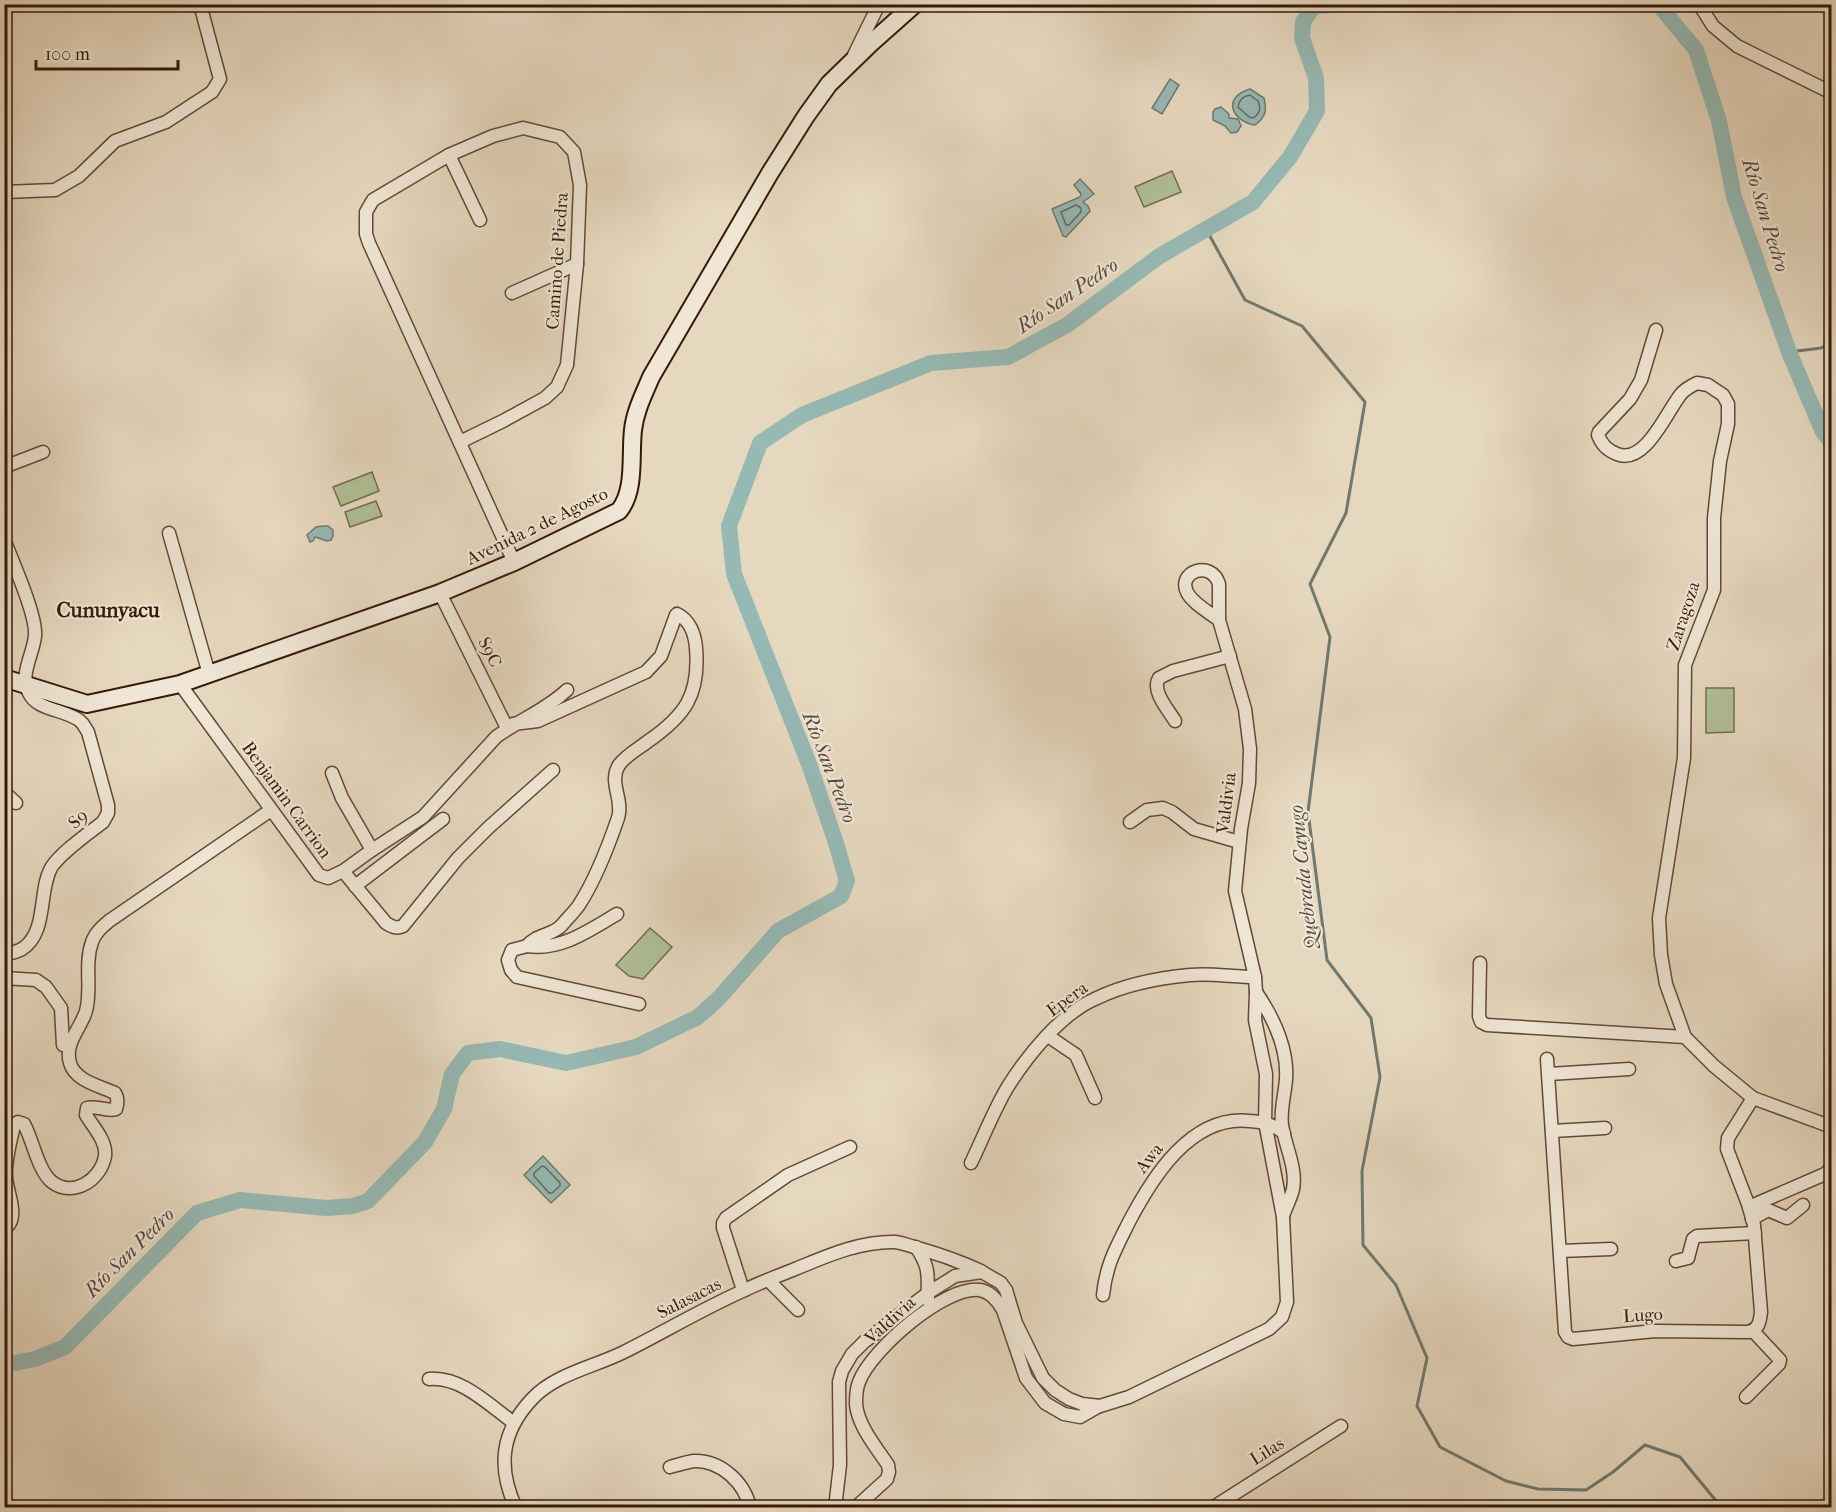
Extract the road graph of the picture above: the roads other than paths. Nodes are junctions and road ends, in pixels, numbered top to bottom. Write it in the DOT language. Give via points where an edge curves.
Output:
graph roads {
  1 [pos="200,4"];
  2 [pos="879,4"];
  3 [pos="915,4"];
  4 [pos="1699,4"];
  5 [pos="850,64"];
  6 [pos="1832,93"];
  7 [pos="449,155"];
  8 [pos="4,192"];
  9 [pos="480,220"];
  10 [pos="577,264"];
  11 [pos="512,293"];
  12 [pos="1656,330"];
  13 [pos="459,442"];
  14 [pos="43,452"];
  15 [pos="4,467"];
  16 [pos="169,533"];
  17 [pos="4,539"];
  18 [pos="514,562"];
  19 [pos="440,593"];
  20 [pos="1219,620"];
  21 [pos="1230,656"];
  22 [pos="209,674"];
  23 [pos="4,678"];
  24 [pos="24,683"];
  25 [pos="180,684"];
  26 [pos="567,690"];
  27 [pos="1175,721"];
  28 [pos="510,726"];
  29 [pos="553,770"];
  30 [pos="332,773"];
  31 [pos="4,792"];
  32 [pos="16,803"];
  33 [pos="271,810"];
  34 [pos="443,819"];
  35 [pos="1130,822"];
  36 [pos="1239,842"];
  37 [pos="372,850"];
  38 [pos="343,871"];
  39 [pos="355,886"];
  40 [pos="617,914"];
  41 [pos="527,946"];
  42 [pos="4,956"];
  43 [pos="1480,963"];
  44 [pos="1255,977"];
  45 [pos="4,978"];
  46 [pos="1256,992"];
  47 [pos="639,1004"];
  48 [pos="1048,1036"];
  49 [pos="1685,1037"];
  50 [pos="63,1046"];
  51 [pos="1547,1059"];
  52 [pos="1629,1069"];
  53 [pos="1549,1074"];
  54 [pos="1095,1098"];
  55 [pos="1753,1098"];
  56 [pos="1265,1122"];
  57 [pos="1832,1127"];
  58 [pos="1605,1128"];
  59 [pos="1552,1131"];
  60 [pos="1284,1133"];
  61 [pos="1831,1144"];
  62 [pos="850,1148"];
  63 [pos="1832,1149"];
  64 [pos="971,1163"];
  65 [pos="1832,1167"];
  66 [pos="1803,1205"];
  67 [pos="1751,1213"];
  68 [pos="1283,1217"];
  69 [pos="4,1227"];
  70 [pos="1755,1233"];
  71 [pos="916,1247"];
  72 [pos="1611,1249"];
  73 [pos="1560,1251"];
  74 [pos="1676,1261"];
  75 [pos="982,1272"];
  76 [pos="768,1280"];
  77 [pos="743,1290"];
  78 [pos="928,1293"];
  79 [pos="1103,1295"];
  80 [pos="928,1308"];
  81 [pos="798,1310"];
  82 [pos="1012,1324"];
  83 [pos="1753,1331"];
  84 [pos="429,1379"];
  85 [pos="1746,1397"];
  86 [pos="514,1423"];
  87 [pos="1341,1426"];
  88 [pos="670,1467"];
  89 [pos="516,1508"];
  90 [pos="750,1508"];
  91 [pos="835,1508"];
  92 [pos="855,1508"];
  93 [pos="1212,1508"];
  1 -- 8 [label="street" via="220,79 212,92 166,122 116,141 79,176 55,190"];
  2 -- 5 [label="street"];
  3 -- 5 [label="main road, Avenida 2 de Agosto"];
  4 -- 6 [label="street" via="1713,26 1737,46"];
  5 -- 18 [label="main road, Avenida 2 de Agosto" via="829,84 806,116 651,377 633,427 630,485 624,504 609,517"];
  7 -- 9 [label="street"];
  7 -- 10 [label="street, Camino de Piedra" via="523,128 560,137 573,152 580,185"];
  7 -- 13 [label="street, Camino de Piedra" via="373,200 366,212 366,234"];
  10 -- 11 [label="street"];
  10 -- 13 [label="street, Camino de Piedra" via="567,365 557,387 546,398"];
  12 -- 49 [label="street, Zaragoza" via="1641,380 1630,399 1599,432 1601,444 1630,457 1650,441 1682,392 1696,383 1708,385 1723,395 1728,404 1714,518 1714,590 1685,665 1684,758 1659,918 1666,984"];
  13 -- 18 [label="street, Camino de Piedra"];
  14 -- 15 [label="street"];
  16 -- 22 [label="street"];
  17 -- 24 [label="street" via="33,617 35,635"];
  18 -- 19 [label="main road, Avenida 2 de Agosto"];
  19 -- 22 [label="main road, Avenida 2 de Agosto"];
  19 -- 28 [label="street, S9C"];
  20 -- 21 [label="street, Valdivia"];
  21 -- 27 [label="street" via="1173,671 1156,681 1157,692"];
  21 -- 36 [label="street, Valdivia" via="1245,709 1250,748 1249,783"];
  22 -- 25 [label="main road, Avenida 2 de Agosto"];
  23 -- 24 [label="main road, Avenida 2 de Agosto"];
  24 -- 25 [label="main road, Avenida 2 de Agosto" via="87,704"];
  24 -- 42 [label="street, S9" via="36,702 82,722 88,732 108,813 51,869 32,939 22,949"];
  25 -- 33 [label="street, Benjamin Carrion"];
  26 -- 28 [label="street"];
  28 -- 37 [label="street" via="496,736 423,818"];
  28 -- 41 [label="street" via="538,721 646,672 662,656 675,615 690,626 698,669 687,705 666,728 620,763 615,778 620,811 592,883 578,908 560,927"];
  29 -- 39 [label="street, Benjamin Carrion" via="458,858 403,926 393,927 386,922"];
  30 -- 37 [label="street"];
  31 -- 32 [label="street"];
  33 -- 38 [label="street, Benjamin Carrion" via="319,875 328,878"];
  33 -- 69 [label="street" via="109,921 92,940 85,1014 72,1038 69,1054 74,1070 85,1080 117,1097 116,1109 87,1108 86,1115 98,1131 105,1156 101,1167 80,1188 54,1184 43,1171 24,1124 18,1122 5,1176 13,1213 11,1223"];
  34 -- 39 [label="street"];
  35 -- 36 [label="street" via="1147,810 1163,808 1194,829"];
  36 -- 44 [label="street, Valdivia" via="1235,891"];
  37 -- 38 [label="street"];
  38 -- 39 [label="street, Benjamin Carrion"];
  40 -- 41 [label="street" via="573,939 550,946"];
  41 -- 47 [label="street" via="513,950 508,960 517,976"];
  43 -- 49 [label="street" via="1479,1016 1487,1025"];
  44 -- 46 [label="street, Valdivia"];
  44 -- 48 [label="street, Epera" via="1192,975 1134,984 1080,1007"];
  45 -- 50 [label="street" via="36,980 51,993 61,1008"];
  46 -- 56 [label="street, Valdivia" via="1255,1020 1266,1074"];
  46 -- 60 [label="street, Valdivia" via="1267,1007 1286,1059"];
  48 -- 54 [label="street" via="1076,1055"];
  48 -- 64 [label="street, Epera" via="1007,1089"];
  49 -- 55 [label="street, Zaragoza"];
  51 -- 53 [label="street, Lugo"];
  52 -- 53 [label="street"];
  53 -- 59 [label="street, Lugo"];
  55 -- 57 [label="street, Zaragoza"];
  55 -- 67 [label="street" via="1727,1143"];
  56 -- 60 [label="street, Awa"];
  56 -- 68 [label="street, Valdivia"];
  56 -- 79 [label="street, Awa" via="1244,1120 1213,1126 1177,1151 1160,1169 1110,1260"];
  58 -- 59 [label="street"];
  59 -- 73 [label="street, Lugo"];
  60 -- 68 [label="street, Valdivia" via="1293,1189"];
  61 -- 63 [label="street"];
  62 -- 77 [label="street" via="788,1174 726,1218 723,1228"];
  65 -- 67 [label="street"];
  66 -- 67 [label="street" via="1787,1218 1768,1210"];
  67 -- 70 [label="street"];
  68 -- 82 [label="street, Valdivia" via="1287,1302 1282,1317 1269,1329 1129,1397 1100,1406 1082,1404 1055,1390 1043,1378"];
  70 -- 74 [label="street" via="1697,1236 1688,1258"];
  70 -- 83 [label="street" via="1761,1312"];
  71 -- 75 [label="street, Salasacas"];
  71 -- 76 [label="street, Salasacas" via="894,1242 836,1251"];
  71 -- 78 [label="street" via="928,1268"];
  72 -- 73 [label="street"];
  73 -- 83 [label="street, Lugo" via="1565,1332 1570,1338 1655,1331"];
  75 -- 78 [label="street" via="955,1276"];
  75 -- 82 [label="street, Salasacas" via="1006,1290"];
  76 -- 77 [label="street, Salasacas"];
  76 -- 81 [label="street"];
  77 -- 86 [label="street, Salasacas" via="621,1353 552,1382 533,1397"];
  78 -- 80 [label="street"];
  78 -- 91 [label="street" via="864,1342 842,1371"];
  80 -- 82 [label="street, Valdivia" via="971,1290 982,1291 998,1301"];
  80 -- 92 [label="street, Valdivia" via="885,1347 860,1380 856,1407 889,1472 887,1479"];
  83 -- 85 [label="street" via="1780,1360"];
  84 -- 86 [label="street" via="441,1378 457,1384"];
  86 -- 89 [label="street, Salasacas" via="507,1438 504,1464"];
  87 -- 93 [label="street, Lilas"];
  88 -- 90 [label="street" via="694,1461 712,1464 740,1483"];
}
